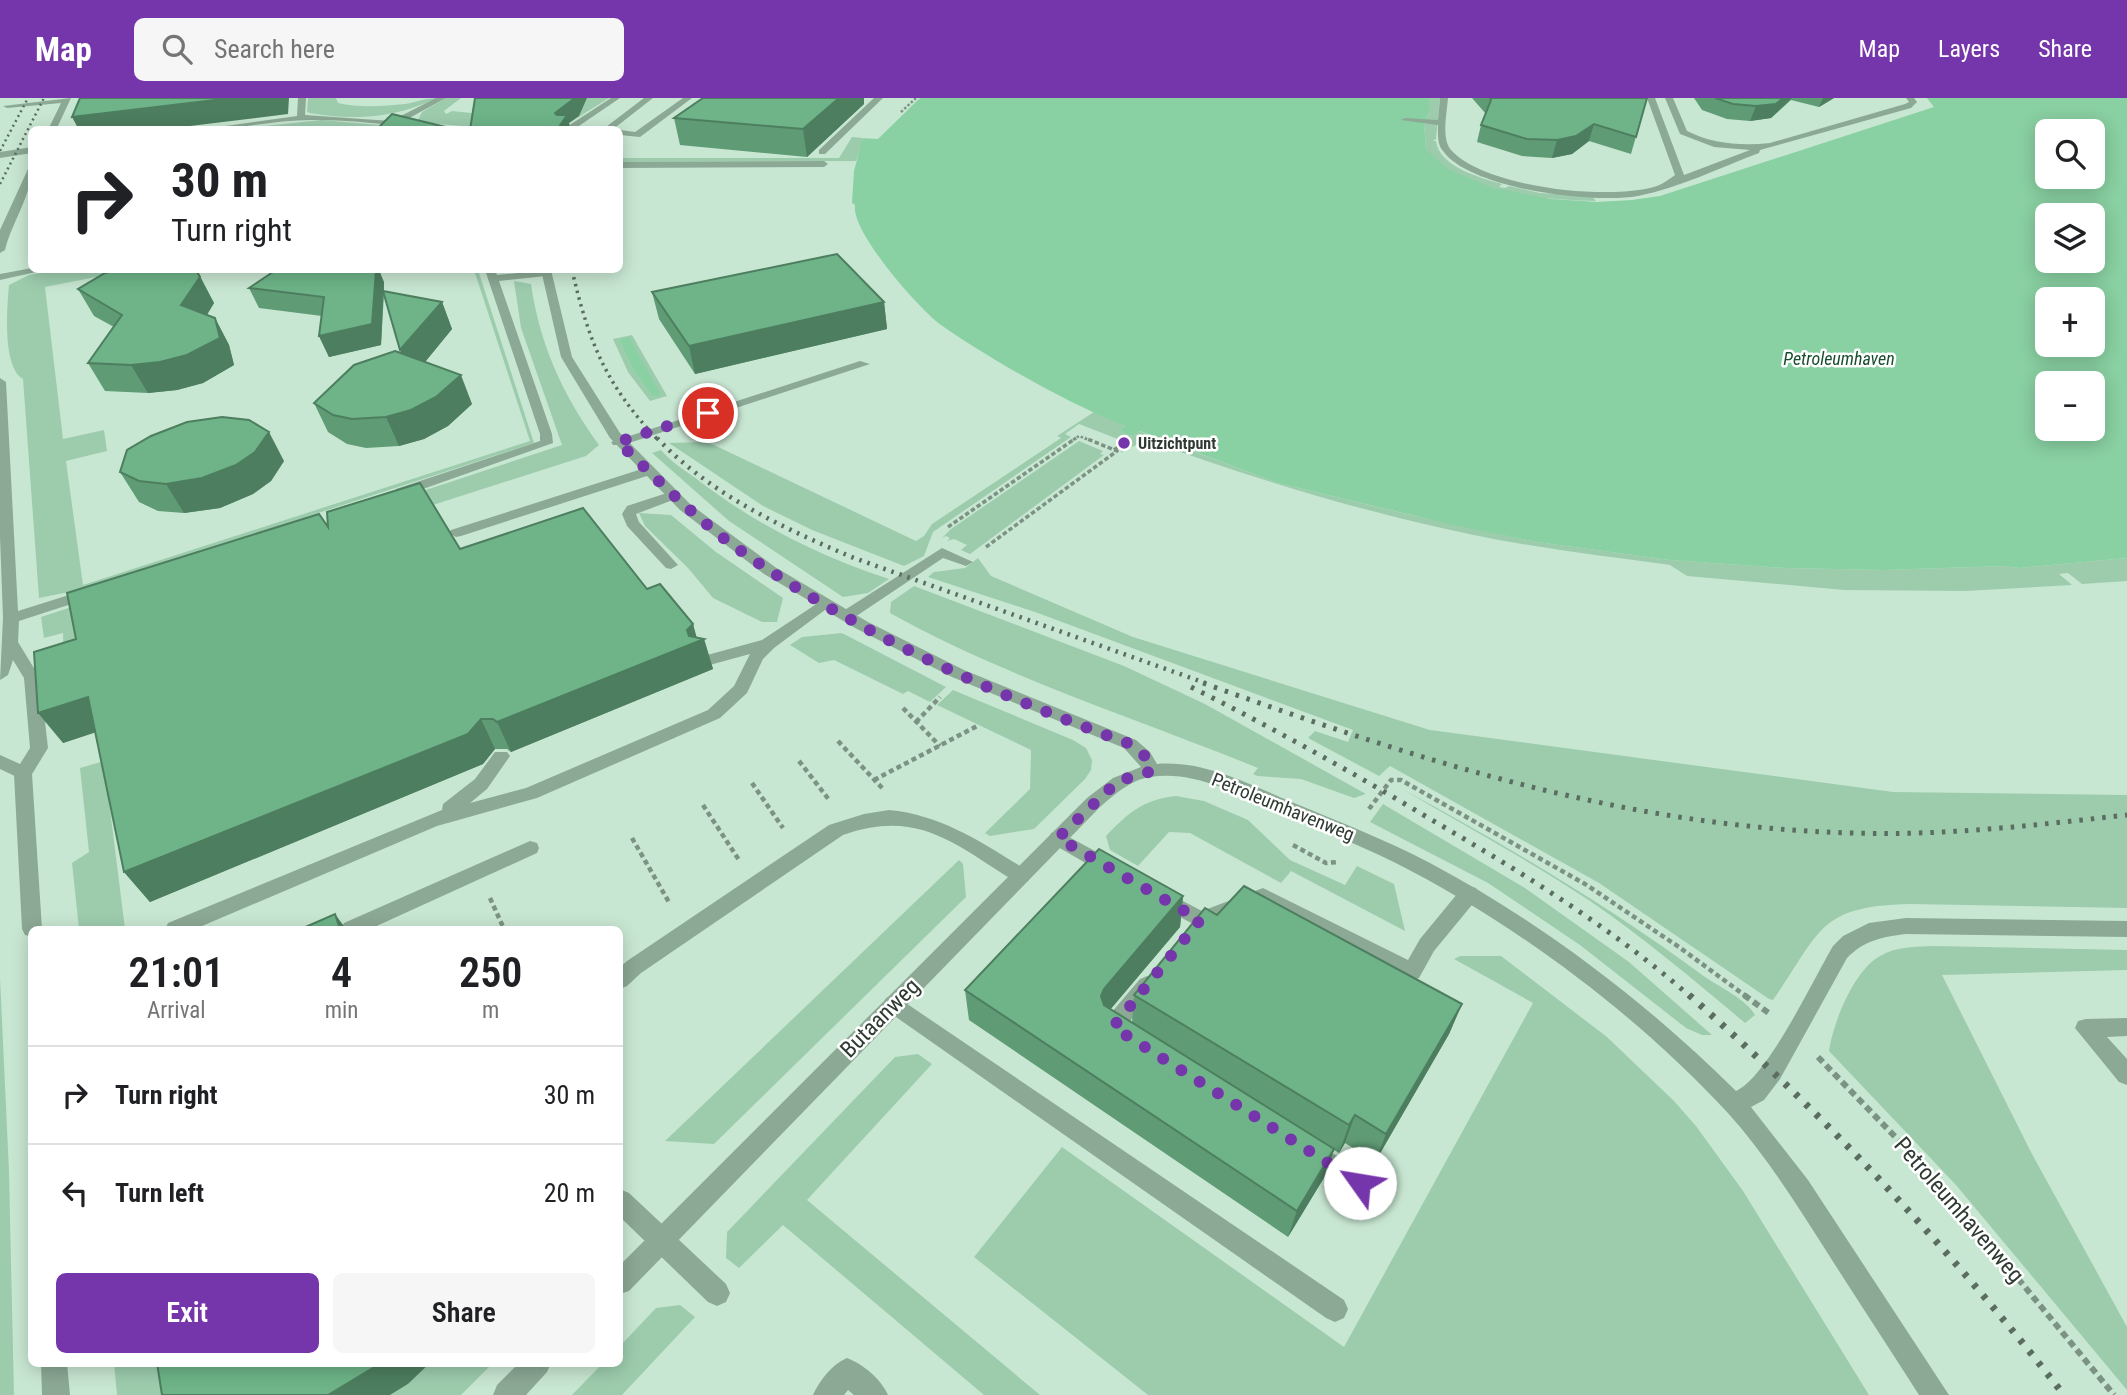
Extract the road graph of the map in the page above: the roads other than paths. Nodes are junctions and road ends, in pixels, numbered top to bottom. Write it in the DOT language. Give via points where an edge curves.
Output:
graph roads {
  1 [pos="302,98"];
  2 [pos="442,98"];
  3 [pos="616,98"];
  4 [pos="649,98"];
  5 [pos="688,98"];
  6 [pos="1444,98"];
  7 [pos="1651,98"];
  8 [pos="1670,98"];
  9 [pos="1910,98"];
  10 [pos="67,99"];
  11 [pos="874,99"];
  12 [pos="6,106"];
  13 [pos="301,117"];
  14 [pos="1405,120"];
  15 [pos="1440,122"];
  16 [pos="394,123"];
  17 [pos="54,126"];
  18 [pos="232,126"];
  19 [pos="424,126"];
  20 [pos="572,126"];
  21 [pos="611,126"];
  22 [pos="623,133"];
  23 [pos="1771,146"];
  24 [pos="28,151"];
  25 [pos="822,152"];
  26 [pos="0,155"];
  27 [pos="824,164"];
  28 [pos="623,165"];
  29 [pos="28,180"];
  30 [pos="1674,182"];
  31 [pos="0,250"];
  32 [pos="28,272"];
  33 [pos="509,273"];
  34 [pos="546,273"];
  35 [pos="491,274"];
  36 [pos="0,277"];
  37 [pos="864,363"];
  38 [pos="0,382"];
  39 [pos="618,442"];
  40 [pos="648,471"];
  41 [pos="673,495"];
  42 [pos="382,498"];
  43 [pos="456,533"];
  44 [pos="966,562"];
  45 [pos="671,565"];
  46 [pos="109,587"];
  47 [pos="824,604"];
  48 [pos="846,616"];
  49 [pos="11,618"];
  50 [pos="5,644"];
  51 [pos="768,644"];
  52 [pos="706,661"];
  53 [pos="0,675"];
  54 [pos="500,756"];
  55 [pos="0,761"];
  56 [pos="1152,771"];
  57 [pos="23,774"];
  58 [pos="432,820"];
  59 [pos="1058,838"];
  60 [pos="530,848"];
  61 [pos="1021,876"];
  62 [pos="1124,876"];
  63 [pos="1145,888"];
  64 [pos="1469,894"];
  65 [pos="1200,920"];
  66 [pos="32,926"];
  67 [pos="181,926"];
  68 [pos="358,926"];
  69 [pos="2127,929"];
  70 [pos="1183,941"];
  71 [pos="1157,974"];
  72 [pos="623,978"];
  73 [pos="894,1004"];
  74 [pos="2127,1027"];
  75 [pos="1136,1042"];
  76 [pos="2127,1075"];
  77 [pos="1733,1104"];
  78 [pos="1290,1139"];
  79 [pos="1360,1183"];
  80 [pos="623,1204"];
  81 [pos="660,1241"];
  82 [pos="623,1279"];
  83 [pos="717,1293"];
  84 [pos="1335,1309"];
  85 [pos="54,1367"];
  86 [pos="534,1367"];
  87 [pos="56,1395"];
  88 [pos="507,1395"];
  89 [pos="827,1395"];
  90 [pos="874,1395"];
  91 [pos="1935,1395"];
  1 -- 13 [label="street"];
  2 -- 16 [label="street"];
  3 -- 20 [label="street"];
  4 -- 21 [label="street"];
  5 -- 22 [label="street" via="637,135"];
  6 -- 15 [label="street"];
  7 -- 30 [label="street" via="1680,172"];
  8 -- 23 [label="street" via="1679,127 1689,136 1724,146"];
  9 -- 23 [label="street" via="1909,106"];
  10 -- 12 [label="street"];
  10 -- 17 [label="street"];
  11 -- 25 [label="street"];
  13 -- 16 [label="street"];
  13 -- 18 [label="street"];
  14 -- 15 [label="street"];
  15 -- 30 [label="street" via="1450,155 1478,172 1512,184 1602,194"];
  16 -- 19 [label="street"];
  23 -- 30 [label="street"];
  24 -- 26 [label="street"];
  27 -- 28 [label="street"];
  29 -- 31 [label="street"];
  32 -- 36 [label="street"];
  33 -- 35 [label="street"];
  34 -- 39 [label="street" via="554,322 567,362"];
  35 -- 42 [label="street" via="546,443"];
  37 -- 39 [label="street"];
  38 -- 49 [label="street"];
  39 -- 40 [label="street"];
  40 -- 41 [label="street"];
  40 -- 43 [label="street"];
  41 -- 45 [label="street" via="629,514"];
  41 -- 47 [label="street" via="741,551"];
  44 -- 48 [label="street" via="942,551"];
  46 -- 49 [label="street"];
  47 -- 48 [label="street"];
  47 -- 51 [label="street"];
  48 -- 56 [label="street" via="963,676 1130,744 1144,755"];
  49 -- 50 [label="street"];
  50 -- 53 [label="street"];
  50 -- 57 [label="street" via="32,678 39,748"];
  51 -- 52 [label="street"];
  51 -- 58 [label="street" via="756,657 741,689 714,714 531,793"];
  54 -- 58 [label="street" via="481,784"];
  55 -- 57 [label="street"];
  56 -- 59 [label="street, Butaanweg" via="1118,781"];
  56 -- 64 [label="street, Petroleumhavenweg" via="1193,772 1231,784 1354,835"];
  57 -- 66 [label="street"];
  58 -- 67 [label="street"];
  59 -- 61 [label="street, Butaanweg"];
  59 -- 62 [label="street"];
  60 -- 68 [label="street"];
  61 -- 72 [label="street" via="934,824 915,818 874,818 849,825 802,853"];
  61 -- 73 [label="street, Butaanweg"];
  63 -- 65 [label="street"];
  64 -- 65 [label="street" via="1427,945 1412,972 1263,896"];
  64 -- 77 [label="street, Petroleumhavenweg" via="1603,989"];
  65 -- 70 [label="street"];
  69 -- 77 [label="street" via="1920,925 1876,929 1840,952 1756,1093"];
  71 -- 75 [label="street" via="1113,1027"];
  73 -- 81 [label="street, Butaanweg"];
  73 -- 84 [label="street"];
  74 -- 76 [label="street" via="2086,1028"];
  77 -- 91 [label="street, Petroleumhavenweg" via="1800,1188"];
  78 -- 79 [label="street"];
  80 -- 81 [label="street"];
  81 -- 82 [label="street, Butaanweg"];
  81 -- 83 [label="street"];
  85 -- 87 [label="street"];
  86 -- 88 [label="street"];
  89 -- 90 [label="street" via="847,1371"];
}
